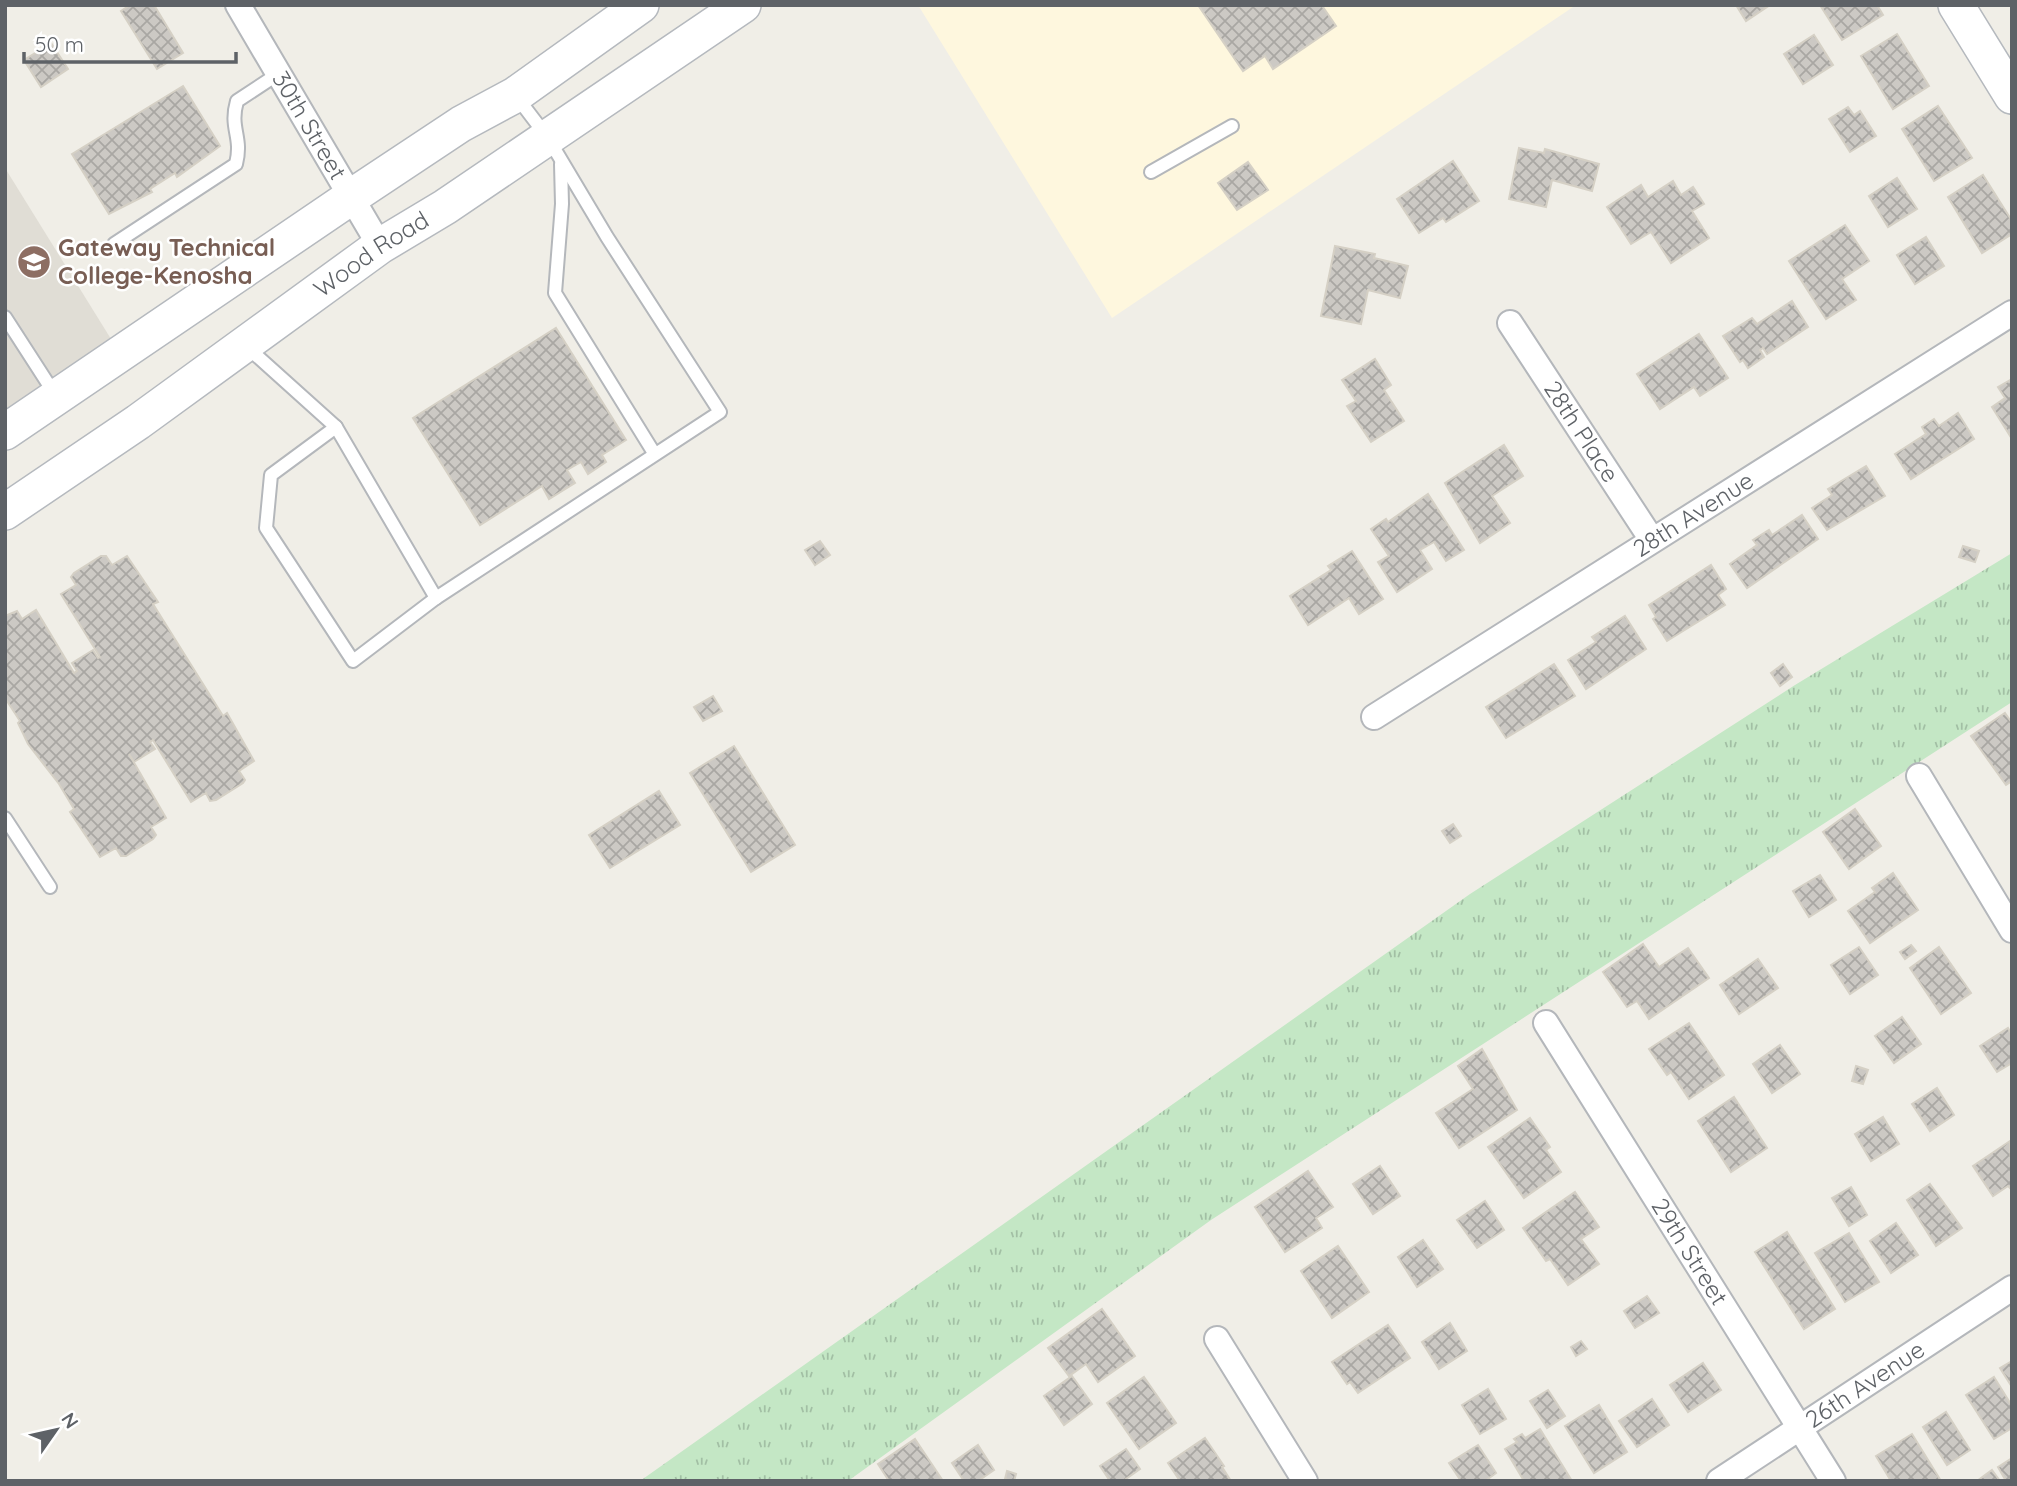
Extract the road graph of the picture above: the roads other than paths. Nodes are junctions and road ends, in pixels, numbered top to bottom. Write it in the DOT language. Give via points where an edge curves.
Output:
graph roads {
  1 [pos="238,5"];
  2 [pos="641,5"];
  3 [pos="743,5"];
  4 [pos="1956,5"];
  5 [pos="278,74"];
  6 [pos="515,96"];
  7 [pos="2012,96"];
  8 [pos="1232,126"];
  9 [pos="554,149"];
  10 [pos="1151,172"];
  11 [pos="351,197"];
  12 [pos="114,244"];
  13 [pos="380,246"];
  14 [pos="2012,313"];
  15 [pos="5,317"];
  16 [pos="1510,323"];
  17 [pos="244,344"];
  18 [pos="57,397"];
  19 [pos="336,427"];
  20 [pos="5,432"];
  21 [pos="654,453"];
  22 [pos="5,512"];
  23 [pos="1652,540"];
  24 [pos="436,598"];
  25 [pos="1374,717"];
  26 [pos="1919,776"];
  27 [pos="5,818"];
  28 [pos="50,887"];
  29 [pos="2012,930"];
  30 [pos="1546,1023"];
  31 [pos="2012,1288"];
  32 [pos="1217,1339"];
  33 [pos="1799,1427"];
  34 [pos="1305,1481"];
  35 [pos="1719,1481"];
  36 [pos="1833,1481"];
  1 -- 5 [label="street, 30th Street"];
  2 -- 6 [label="street"];
  3 -- 9 [label="street, Wood Road"];
  4 -- 7 [label="street"];
  5 -- 11 [label="street, 30th Street"];
  5 -- 12 [label="lane" via="237,101 232,119 240,147 236,164"];
  6 -- 9 [label="lane"];
  6 -- 11 [label="street" via="461,124"];
  8 -- 10 [label="lane"];
  9 -- 13 [label="street, Wood Road"];
  9 -- 21 [label="lane" via="562,204 555,293"];
  9 -- 21 [label="lane" via="720,412"];
  11 -- 13 [label="street, 30th Street"];
  11 -- 18 [label="street"];
  13 -- 17 [label="street, Wood Road"];
  14 -- 23 [label="street, 28th Avenue"];
  15 -- 18 [label="lane"];
  16 -- 23 [label="street, 28th Place"];
  17 -- 19 [label="lane"];
  17 -- 22 [label="street, Wood Road"];
  18 -- 20 [label="street"];
  19 -- 24 [label="lane"];
  19 -- 24 [label="lane" via="271,475 266,528 354,661"];
  21 -- 24 [label="lane"];
  23 -- 25 [label="street, 28th Avenue"];
  26 -- 29 [label="street"];
  27 -- 28 [label="lane"];
  30 -- 33 [label="street, 29th Street"];
  31 -- 33 [label="street, 26th Avenue"];
  32 -- 34 [label="street"];
  33 -- 35 [label="street, 26th Avenue"];
  33 -- 36 [label="street, 29th Street"];
}
